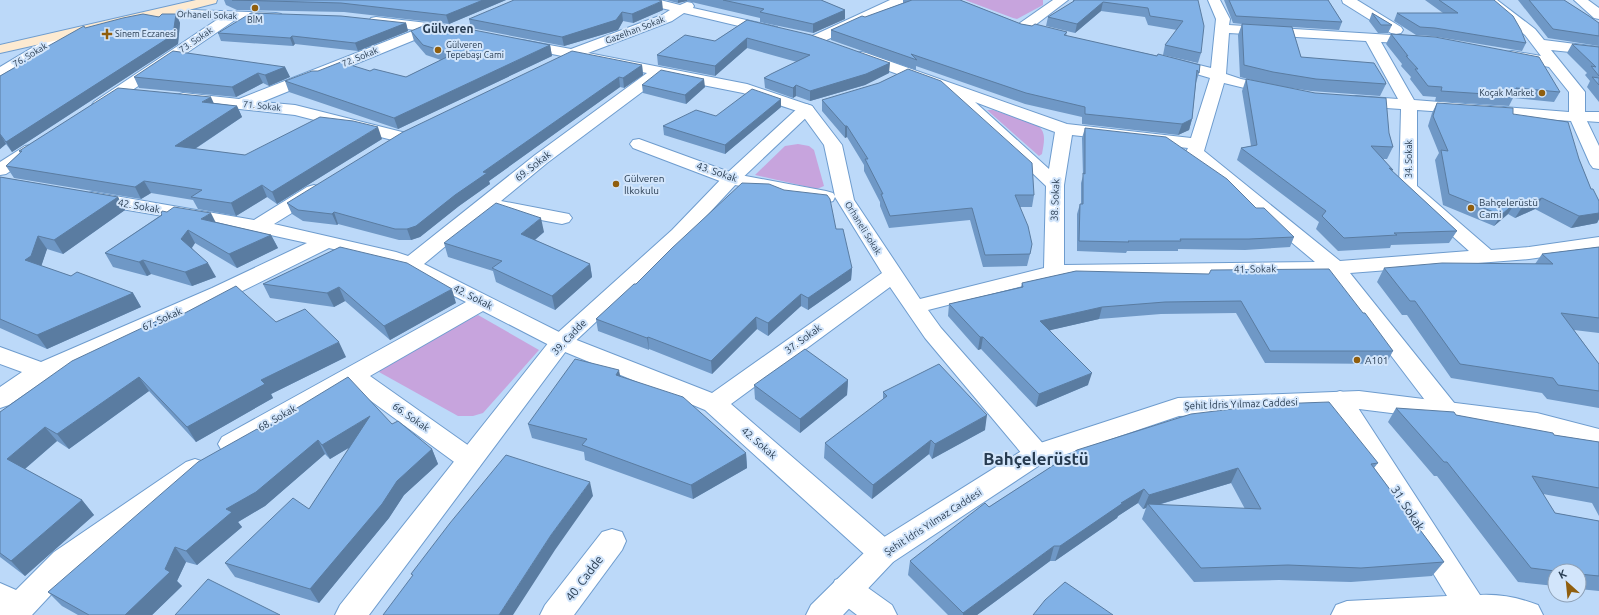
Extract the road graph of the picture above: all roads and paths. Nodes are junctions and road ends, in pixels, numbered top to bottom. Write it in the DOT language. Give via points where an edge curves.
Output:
graph roads {
  1 [pos="211,0"];
  2 [pos="643,0"];
  3 [pos="901,0"];
  4 [pos="1062,0"];
  5 [pos="1214,0"];
  6 [pos="1348,0"];
  7 [pos="1489,0"];
  8 [pos="1580,0"];
  9 [pos="690,4"];
  10 [pos="1597,12"];
  11 [pos="161,14"];
  12 [pos="231,16"];
  13 [pos="291,17"];
  14 [pos="359,19"];
  15 [pos="1011,21"];
  16 [pos="1025,26"];
  17 [pos="434,27"];
  18 [pos="1223,28"];
  19 [pos="461,29"];
  20 [pos="1040,30"];
  21 [pos="784,32"];
  22 [pos="800,36"];
  23 [pos="60,37"];
  24 [pos="1371,37"];
  25 [pos="815,40"];
  26 [pos="1412,40"];
  27 [pos="510,41"];
  28 [pos="1431,41"];
  29 [pos="1539,44"];
  30 [pos="0,49"];
  31 [pos="1599,51"];
  32 [pos="1500,53"];
  33 [pos="571,54"];
  34 [pos="1161,60"];
  35 [pos="1554,63"];
  36 [pos="550,64"];
  37 [pos="660,71"];
  38 [pos="906,72"];
  39 [pos="0,73"];
  40 [pos="1218,77"];
  41 [pos="885,83"];
  42 [pos="948,86"];
  43 [pos="120,92"];
  44 [pos="143,94"];
  45 [pos="1289,94"];
  46 [pos="165,96"];
  47 [pos="1341,100"];
  48 [pos="241,104"];
  49 [pos="1409,105"];
  50 [pos="814,107"];
  51 [pos="87,114"];
  52 [pos="1577,117"];
  53 [pos="1599,117"];
  54 [pos="1064,129"];
  55 [pos="40,144"];
  56 [pos="639,144"];
  57 [pos="1198,144"];
  58 [pos="381,149"];
  59 [pos="1599,164"];
  60 [pos="5,179"];
  61 [pos="731,179"];
  62 [pos="329,182"];
  63 [pos="1055,185"];
  64 [pos="70,194"];
  65 [pos="844,200"];
  66 [pos="486,204"];
  67 [pos="562,218"];
  68 [pos="257,226"];
  69 [pos="326,242"];
  70 [pos="1599,243"];
  71 [pos="1486,256"];
  72 [pos="410,265"];
  73 [pos="1335,268"];
  74 [pos="1054,272"];
  75 [pos="893,275"];
  76 [pos="483,302"];
  77 [pos="914,307"];
  78 [pos="561,342"];
  79 [pos="0,355"];
  80 [pos="42,371"];
  81 [pos="352,375"];
  82 [pos="0,399"];
  83 [pos="1340,400"];
  84 [pos="714,404"];
  85 [pos="1446,410"];
  86 [pos="1599,439"];
  87 [pos="1037,454"];
  88 [pos="470,460"];
  89 [pos="612,541"];
  90 [pos="883,553"];
  91 [pos="846,589"];
  92 [pos="10,606"];
  93 [pos="1475,612"];
  94 [pos="351,615"];
  95 [pos="556,615"];
  96 [pos="822,615"];
  97 [pos="881,615"];
  98 [pos="1347,615"];
  99 [pos="1527,615"];
  1 -- 11 [label="main road"];
  2 -- 9 [label="street"];
  3 -- 25 [label="street"];
  4 -- 16 [label="street"];
  5 -- 18 [label="street" via="1223,19"];
  6 -- 26 [label="street"];
  7 -- 29 [label="street" via="1530,32"];
  8 -- 10 [label="street"];
  9 -- 21 [label="street"];
  9 -- 33 [label="street, Gazelhan Sokak" via="667,18"];
  11 -- 12 [label="street, Orhaneli Sokak"];
  11 -- 23 [label="main road"];
  12 -- 13 [label="street, Orhaneli Sokak"];
  12 -- 43 [label="street, 73. Sokak"];
  14 -- 17 [label="street"];
  15 -- 16 [label="street"];
  16 -- 20 [label="street"];
  17 -- 19 [label="street"];
  17 -- 48 [label="street, 72. Sokak"];
  18 -- 24 [label="street"];
  18 -- 40 [label="street"];
  22 -- 25 [label="street"];
  23 -- 30 [label="main road"];
  23 -- 39 [label="street, 76. Sokak"];
  24 -- 26 [label="street"];
  24 -- 49 [label="street, 34. Sokak"];
  25 -- 38 [label="street"];
  26 -- 28 [label="street"];
  27 -- 33 [label="street"];
  29 -- 31 [label="street"];
  29 -- 35 [label="street"];
  32 -- 35 [label="street"];
  33 -- 36 [label="street, Gazelhan Sokak"];
  33 -- 37 [label="street"];
  34 -- 40 [label="street" via="1199,69"];
  35 -- 52 [label="street" via="1577,92"];
  37 -- 50 [label="street" via="747,89"];
  37 -- 66 [label="street, 69. Sokak" via="541,159"];
  38 -- 41 [label="street"];
  38 -- 42 [label="street"];
  40 -- 45 [label="street" via="1237,84"];
  40 -- 57 [label="street"];
  42 -- 54 [label="street"];
  42 -- 63 [label="street"];
  43 -- 44 [label="street"];
  43 -- 51 [label="street, 73. Sokak"];
  46 -- 48 [label="street, 71. Sokak"];
  47 -- 49 [label="street"];
  48 -- 58 [label="street, 71. Sokak" via="295,110 408,133"];
  49 -- 52 [label="street"];
  49 -- 71 [label="street, 34. Sokak" via="1408,188"];
  50 -- 61 [label="street, 39. Cadde"];
  50 -- 65 [label="street, Orhaneli Sokak" via="833,145"];
  52 -- 53 [label="street"];
  52 -- 59 [label="street"];
  54 -- 57 [label="street"];
  54 -- 63 [label="street, 38. Sokak"];
  55 -- 60 [label="street"];
  56 -- 61 [label="street, 43. Sokak"];
  57 -- 73 [label="street" via="1195,152"];
  61 -- 65 [label="street, 43. Sokak"];
  61 -- 78 [label="street, 39. Cadde" via="679,234"];
  62 -- 68 [label="street"];
  63 -- 74 [label="street, 38. Sokak"];
  64 -- 68 [label="street, 42. Sokak"];
  65 -- 75 [label="street, Orhaneli Sokak"];
  66 -- 67 [label="street"];
  66 -- 72 [label="street, 69. Sokak"];
  68 -- 69 [label="street, 42. Sokak"];
  69 -- 72 [label="street, 42. Sokak" via="396,258"];
  69 -- 80 [label="street, 67. Sokak" via="220,293"];
  70 -- 71 [label="street, 41. Sokak"];
  71 -- 73 [label="street, 41. Sokak"];
  72 -- 76 [label="street, 42. Sokak"];
  73 -- 74 [label="street, 41. Sokak"];
  73 -- 85 [label="street"];
  74 -- 77 [label="street, 41. Sokak"];
  75 -- 77 [label="street, Orhaneli Sokak"];
  75 -- 84 [label="street, 37. Sokak"];
  76 -- 78 [label="street, 42. Sokak"];
  76 -- 81 [label="street, 68. Sokak"];
  77 -- 87 [label="street, Orhaneli Sokak" via="933,334"];
  78 -- 84 [label="street, 42. Sokak"];
  78 -- 88 [label="street, 39. Cadde"];
  79 -- 80 [label="street"];
  80 -- 82 [label="street, 67. Sokak"];
  81 -- 88 [label="street, 66. Sokak"];
  81 -- 92 [label="street, 68. Sokak" via="227,447 64,561"];
  83 -- 85 [label="street, Şehit İdris Yılmaz Caddesi"];
  83 -- 87 [label="street, Şehit İdris Yılmaz Caddesi" via="1178,407"];
  83 -- 93 [label="street, 31. Sokak"];
  84 -- 90 [label="street, 42. Sokak"];
  85 -- 86 [label="street, Şehit İdris Yılmaz Caddesi" via="1537,422"];
  87 -- 90 [label="street, Şehit İdris Yılmaz Caddesi"];
  88 -- 94 [label="street, 39. Cadde"];
  89 -- 95 [label="street, 40. Cadde"];
  90 -- 91 [label="street, Şehit İdris Yılmaz Caddesi"];
  91 -- 96 [label="street, Şehit İdris Yılmaz Caddesi"];
  91 -- 97 [label="street"];
  93 -- 98 [label="street"];
  93 -- 99 [label="street" via="1494,608"];
}
